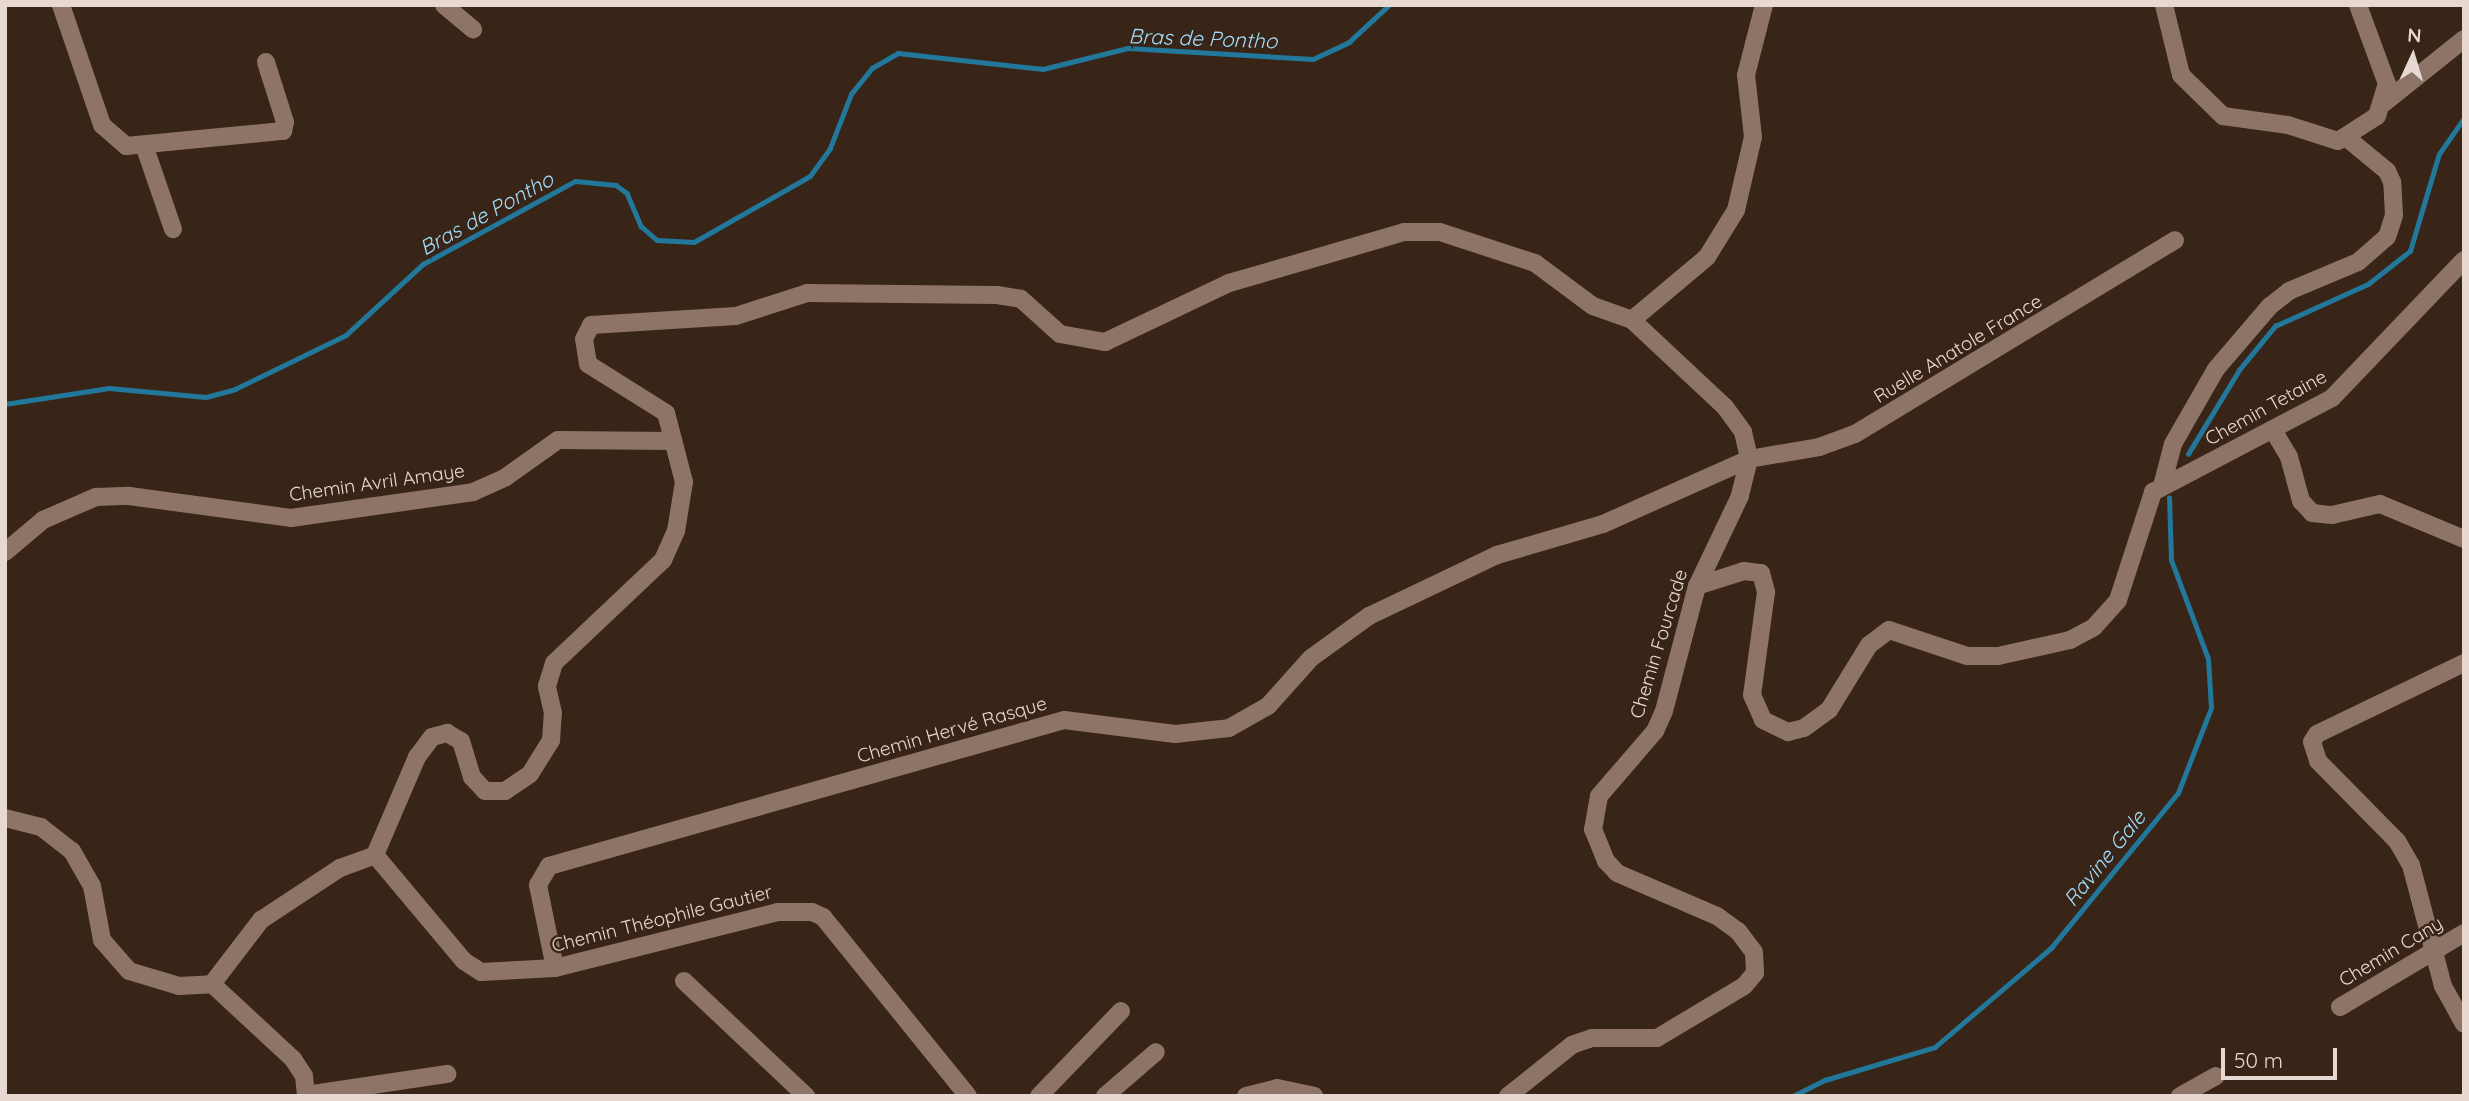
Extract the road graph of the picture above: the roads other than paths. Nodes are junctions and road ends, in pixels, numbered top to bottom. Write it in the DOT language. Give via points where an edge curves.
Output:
graph roads {
  1 [pos="61,5"];
  2 [pos="444,5"];
  3 [pos="1765,5"];
  4 [pos="2164,5"];
  5 [pos="2358,5"];
  6 [pos="473,29"];
  7 [pos="2464,38"];
  8 [pos="266,62"];
  9 [pos="2384,103"];
  10 [pos="2348,139"];
  11 [pos="144,145"];
  12 [pos="173,229"];
  13 [pos="2175,240"];
  14 [pos="2464,260"];
  15 [pos="1632,320"];
  16 [pos="2273,430"];
  17 [pos="673,441"];
  18 [pos="1749,459"];
  19 [pos="2162,486"];
  20 [pos="2464,539"];
  21 [pos="5,552"];
  22 [pos="1697,586"];
  23 [pos="2464,663"];
  24 [pos="5,818"];
  25 [pos="375,855"];
  26 [pos="2464,933"];
  27 [pos="2436,949"];
  28 [pos="555,968"];
  29 [pos="684,981"];
  30 [pos="212,984"];
  31 [pos="2340,1007"];
  32 [pos="1121,1011"];
  33 [pos="2464,1024"];
  34 [pos="1156,1052"];
  35 [pos="447,1074"];
  36 [pos="2216,1076"];
  37 [pos="306,1096"];
  38 [pos="806,1096"];
  39 [pos="968,1096"];
  40 [pos="1039,1096"];
  41 [pos="1105,1096"];
  42 [pos="1246,1096"];
  43 [pos="1314,1096"];
  44 [pos="1508,1096"];
  45 [pos="2180,1096"];
  1 -- 11 [label="street" via="102,125 125,146"];
  2 -- 6 [label="street"];
  3 -- 15 [label="street" via="1746,75 1753,137 1735,210 1707,257"];
  4 -- 10 [label="street" via="2181,75 2223,116 2288,125 2327,140"];
  5 -- 9 [label="street" via="2384,64"];
  7 -- 9 [label="street"];
  8 -- 11 [label="street" via="285,122 283,131"];
  9 -- 10 [label="street" via="2365,128"];
  10 -- 19 [label="street, Chemin Tetaine" via="2387,171 2392,182 2394,215 2387,237 2358,262 2289,291 2270,306 2216,369 2173,444"];
  11 -- 12 [label="street"];
  13 -- 18 [label="street, Ruelle Anatole France" via="1879,422 1819,447"];
  14 -- 16 [label="street, Chemin Tetaine" via="2345,388"];
  15 -- 17 [label="street" via="1593,306 1516,254 1422,230 1229,283 1105,341 1060,334 1021,299 997,295 807,293 736,316 591,325 584,339 588,364 623,390 661,408"];
  15 -- 18 [label="street" via="1725,407 1743,432"];
  16 -- 19 [label="street, Chemin Tetaine"];
  16 -- 20 [label="street" via="2289,457 2301,500 2312,513 2379,504"];
  17 -- 21 [label="street, Chemin Avril Amaye" via="558,440 506,477 473,492 291,517 96,497 43,520"];
  17 -- 25 [label="street" via="684,482 673,541 656,567 554,663 547,686 553,726 538,764 510,789 485,791 472,777 461,741 447,733 432,737 417,757"];
  18 -- 22 [label="street, Chemin Fourcade" via="1740,496"];
  18 -- 28 [label="street, Chemin Hervé Rasque" via="1603,524 1497,555 1369,616 1311,658 1268,706 1229,728 1175,734 1064,720 549,866 538,885"];
  19 -- 22 [label="street, Chemin Tetaine" via="2148,500 2118,600 2094,627 2034,650 1984,657 1951,653 1889,630 1869,645 1829,710 1804,729 1775,728 1763,720 1755,705 1751,684 1766,592 1762,573 1744,571"];
  22 -- 44 [label="street, Chemin Fourcade" via="1664,712 1655,731 1599,796 1593,829 1605,861 1617,873 1717,916 1738,931 1754,952 1755,973 1744,986 1657,1038 1592,1038 1572,1045"];
  23 -- 27 [label="street" via="2317,734 2312,742 2318,761 2397,841 2411,865"];
  24 -- 30 [label="street" via="41,827 72,851 92,886 102,940 121,964 179,986"];
  25 -- 28 [label="street, Chemin Théophile Gautier" via="472,968 490,973"];
  25 -- 30 [label="street" via="340,868 261,920"];
  26 -- 27 [label="street, Chemin Cany"];
  27 -- 31 [label="street, Chemin Cany"];
  27 -- 33 [label="street" via="2443,985"];
  28 -- 39 [label="street, Chemin Théophile Gautier" via="778,912 812,912 823,917"];
  29 -- 38 [label="street"];
  30 -- 37 [label="street" via="293,1059 304,1076"];
  32 -- 40 [label="street"];
  34 -- 41 [label="street"];
  35 -- 37 [label="street"];
  36 -- 45 [label="street"];
  42 -- 43 [label="street" via="1277,1088"];
}
